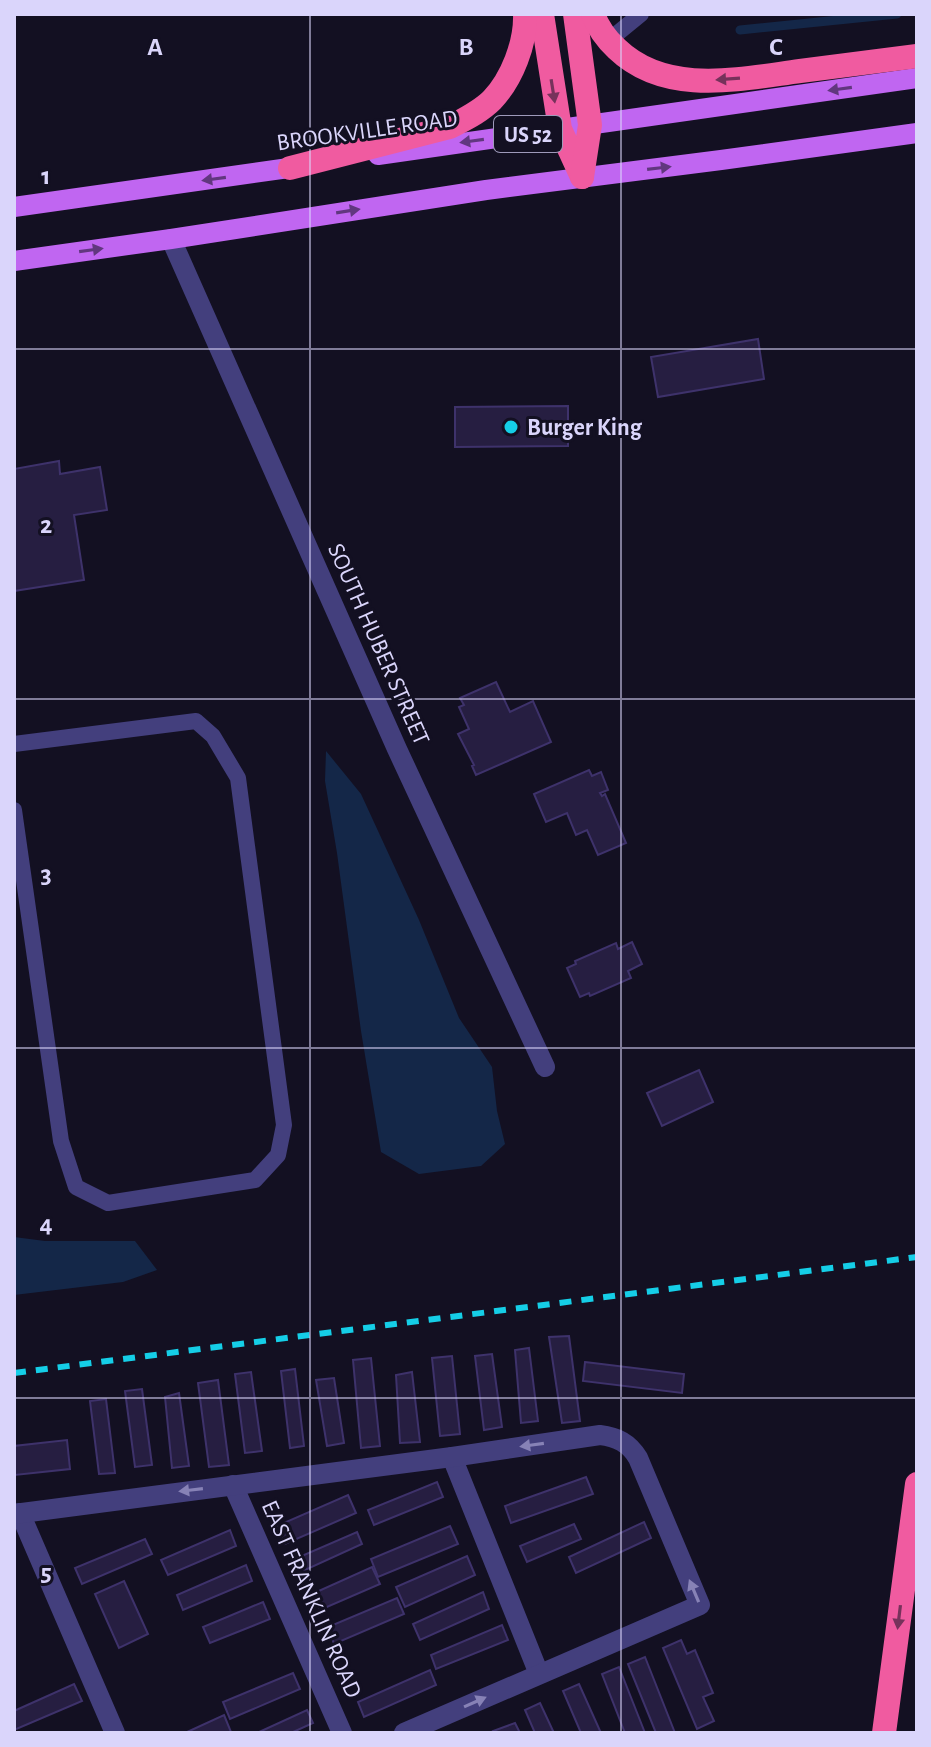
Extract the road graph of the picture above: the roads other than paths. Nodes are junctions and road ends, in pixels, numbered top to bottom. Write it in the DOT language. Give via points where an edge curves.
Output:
graph roads {
  1 [pos="525,14"];
  2 [pos="542,14"];
  3 [pos="575,14"];
  4 [pos="593,14"];
  5 [pos="641,14"];
  6 [pos="608,41"];
  7 [pos="917,56"];
  8 [pos="917,78"];
  9 [pos="590,125"];
  10 [pos="560,129"];
  11 [pos="917,133"];
  12 [pos="290,168"];
  13 [pos="582,177"];
  14 [pos="14,207"];
  15 [pos="171,239"];
  16 [pos="14,261"];
  17 [pos="14,744"];
  18 [pos="14,810"];
  19 [pos="545,1067"];
  20 [pos="452,1457"];
  21 [pos="917,1484"];
  22 [pos="233,1485"];
  23 [pos="17,1513"];
  24 [pos="539,1674"];
  25 [pos="115,1733"];
  26 [pos="342,1733"];
  27 [pos="404,1733"];
  28 [pos="884,1733"];
  1 -- 12 [label="highway" via="519,52 508,77 472,116 450,127"];
  2 -- 10 [label="highway, one-way"];
  3 -- 9 [label="highway, US 52"];
  4 -- 6 [label="highway"];
  5 -- 6 [label="lane"];
  7 -- 6 [label="highway, one-way" via="727,80 687,80 644,69"];
  8 -- 9 [label="main road, BROOKVILLE ROAD / US 52, one-way"];
  9 -- 10 [label="main road, BROOKVILLE ROAD / US 52"];
  9 -- 13 [label="highway, US 52"];
  10 -- 12 [label="main road, BROOKVILLE ROAD / US 52, one-way"];
  10 -- 13 [label="highway"];
  13 -- 11 [label="main road, one-way"];
  12 -- 14 [label="main road, BROOKVILLE ROAD / US 52, one-way"];
  15 -- 13 [label="main road, US 52, one-way"];
  16 -- 15 [label="main road, US 52, one-way"];
  15 -- 19 [label="street, SOUTH HUBER STREET"];
  17 -- 18 [label="lane" via="196,721 213,736 238,778 284,1125 278,1155 255,1180 108,1203 76,1187 61,1141"];
  20 -- 22 [label="street, EAST FRANKLIN ROAD"];
  20 -- 24 [label="street"];
  24 -- 20 [label="street, EAST FRANKLIN ROAD, one-way" via="700,1605 638,1458 622,1440 600,1435"];
  21 -- 28 [label="highway, one-way"];
  22 -- 23 [label="street, EAST FRANKLIN ROAD, one-way"];
  22 -- 26 [label="street, EAST FRANKLIN ROAD"];
  23 -- 25 [label="street, EAST FRANKLIN ROAD"];
  27 -- 24 [label="street, EAST FRANKLIN ROAD, one-way"];
}
